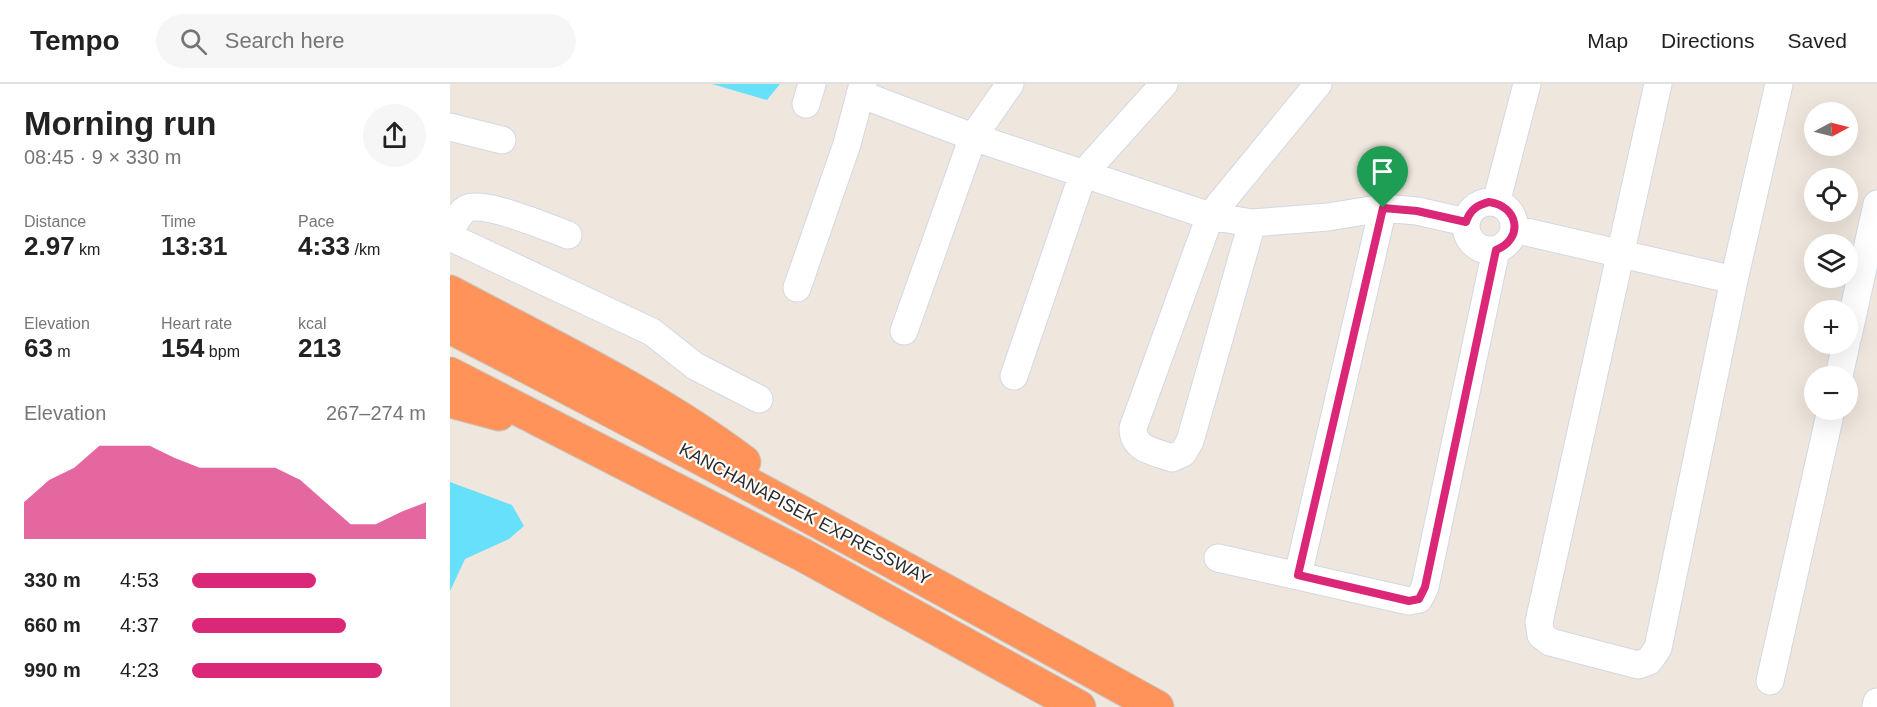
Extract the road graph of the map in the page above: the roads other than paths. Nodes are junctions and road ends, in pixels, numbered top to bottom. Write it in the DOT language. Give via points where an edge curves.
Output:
graph roads {
  1 [pos="1010,84"];
  2 [pos="1164,84"];
  3 [pos="1318,84"];
  4 [pos="1527,84"];
  5 [pos="1658,84"];
  6 [pos="1779,84"];
  7 [pos="861,89"];
  8 [pos="450,127"];
  9 [pos="973,137"];
  10 [pos="502,140"];
  11 [pos="1083,174"];
  12 [pos="1496,203"];
  13 [pos="1877,204"];
  14 [pos="1383,208"];
  15 [pos="1210,216"];
  16 [pos="1466,222"];
  17 [pos="1252,223"];
  18 [pos="1514,230"];
  19 [pos="450,232"];
  20 [pos="568,235"];
  21 [pos="450,237"];
  22 [pos="1496,250"];
  23 [pos="1620,256"];
  24 [pos="1870,275"];
  25 [pos="1734,280"];
  26 [pos="797,288"];
  27 [pos="450,292"];
  28 [pos="1858,308"];
  29 [pos="450,327"];
  30 [pos="904,331"];
  31 [pos="450,374"];
  32 [pos="1014,376"];
  33 [pos="759,399"];
  34 [pos="450,401"];
  35 [pos="1829,420"];
  36 [pos="573,435"];
  37 [pos="826,525"];
  38 [pos="1218,558"];
  39 [pos="1298,575"];
  40 [pos="1770,681"];
  41 [pos="1877,702"];
  42 [pos="1079,707"];
  43 [pos="1157,707"];
  44 [pos="1876,707"];
  1 -- 9 [label="street"];
  2 -- 11 [label="street"];
  3 -- 15 [label="street"];
  4 -- 12 [label="street"];
  5 -- 23 [label="street"];
  6 -- 25 [label="street"];
  7 -- 9 [label="street"];
  7 -- 26 [label="street" via="847,144"];
  8 -- 10 [label="street"];
  9 -- 11 [label="street"];
  9 -- 30 [label="street"];
  11 -- 15 [label="street"];
  11 -- 32 [label="street"];
  12 -- 16 [label="street" via="1476,207"];
  12 -- 18 [label="street" via="1509,211"];
  13 -- 24 [label="street"];
  14 -- 16 [label="street"];
  14 -- 17 [label="street"];
  14 -- 39 [label="street"];
  15 -- 17 [label="street"];
  15 -- 17 [label="street" via="1133,428 1133,437 1140,446 1172,458 1183,453 1190,441"];
  16 -- 22 [label="street" via="1467,233 1475,245"];
  18 -- 22 [label="street" via="1508,243"];
  18 -- 23 [label="street"];
  19 -- 20 [label="street" via="460,215 475,207 493,209"];
  21 -- 33 [label="street" via="652,332 695,366"];
  22 -- 39 [label="street" via="1425,587 1419,599 1409,601"];
  23 -- 25 [label="street"];
  23 -- 25 [label="street" via="1539,622 1541,635 1550,642 1638,665 1649,662 1658,648"];
  24 -- 28 [label="street"];
  27 -- 37 [label="highway" via="634,389 710,436"];
  29 -- 37 [label="highway, KANCHANAPISEK EXPRESSWAY"];
  31 -- 36 [label="highway, KANCHANAPISEK EXPRESSWAY"];
  34 -- 36 [label="highway"];
  35 -- 40 [label="street"];
  36 -- 42 [label="highway, KANCHANAPISEK EXPRESSWAY" via="812,560"];
  37 -- 43 [label="highway, KANCHANAPISEK EXPRESSWAY"];
  38 -- 39 [label="street"];
  41 -- 44 [label="street"];
}
